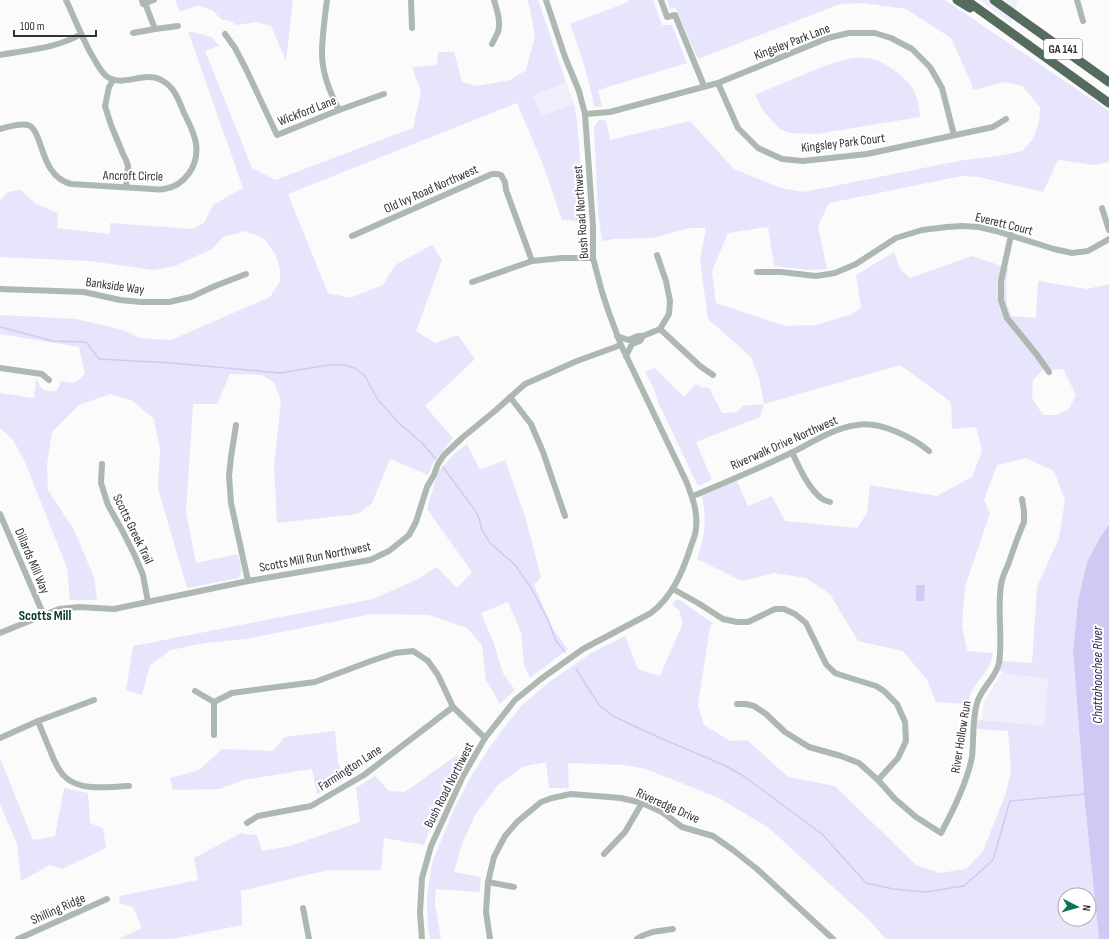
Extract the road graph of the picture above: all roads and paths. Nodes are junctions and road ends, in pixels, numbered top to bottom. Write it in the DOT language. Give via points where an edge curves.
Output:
graph roads {
  1 [pos="66,0"];
  2 [pos="154,0"];
  3 [pos="328,0"];
  4 [pos="411,0"];
  5 [pos="494,0"];
  6 [pos="546,0"];
  7 [pos="661,0"];
  8 [pos="957,0"];
  9 [pos="966,0"];
  10 [pos="994,0"];
  11 [pos="1077,0"];
  12 [pos="143,2"];
  13 [pos="989,17"];
  14 [pos="1083,21"];
  15 [pos="178,26"];
  16 [pos="412,28"];
  17 [pos="155,29"];
  18 [pos="133,33"];
  19 [pos="81,34"];
  20 [pos="225,34"];
  21 [pos="492,44"];
  22 [pos="0,55"];
  23 [pos="112,80"];
  24 [pos="1109,82"];
  25 [pos="718,83"];
  26 [pos="704,86"];
  27 [pos="384,94"];
  28 [pos="1109,103"];
  29 [pos="338,110"];
  30 [pos="584,114"];
  31 [pos="1006,119"];
  32 [pos="0,129"];
  33 [pos="954,135"];
  34 [pos="126,187"];
  35 [pos="1102,208"];
  36 [pos="1109,230"];
  37 [pos="1011,235"];
  38 [pos="352,236"];
  39 [pos="1109,240"];
  40 [pos="657,255"];
  41 [pos="593,258"];
  42 [pos="532,261"];
  43 [pos="757,272"];
  44 [pos="246,274"];
  45 [pos="472,282"];
  46 [pos="0,289"];
  47 [pos="660,329"];
  48 [pos="617,336"];
  49 [pos="643,336"];
  50 [pos="621,345"];
  51 [pos="626,356"];
  52 [pos="0,368"];
  53 [pos="1049,372"];
  54 [pos="712,375"];
  55 [pos="49,380"];
  56 [pos="510,397"];
  57 [pos="236,425"];
  58 [pos="929,451"];
  59 [pos="792,452"];
  60 [pos="102,464"];
  61 [pos="693,496"];
  62 [pos="1022,499"];
  63 [pos="830,502"];
  64 [pos="0,514"];
  65 [pos="565,516"];
  66 [pos="248,581"];
  67 [pos="673,589"];
  68 [pos="148,602"];
  69 [pos="44,616"];
  70 [pos="0,633"];
  71 [pos="195,691"];
  72 [pos="94,700"];
  73 [pos="214,702"];
  74 [pos="737,704"];
  75 [pos="453,707"];
  76 [pos="38,721"];
  77 [pos="214,735"];
  78 [pos="0,738"];
  79 [pos="484,738"];
  80 [pos="878,780"];
  81 [pos="129,786"];
  82 [pos="642,803"];
  83 [pos="247,823"];
  84 [pos="604,854"];
  85 [pos="488,882"];
  86 [pos="514,887"];
  87 [pos="107,899"];
  88 [pos="303,908"];
  89 [pos="673,929"];
  90 [pos="826,933"];
  91 [pos="18,939"];
  92 [pos="309,939"];
  93 [pos="422,939"];
  94 [pos="490,939"];
  95 [pos="637,939"];
  96 [pos="821,939"];
  97 [pos="832,939"];
  1 -- 19 [label="street"];
  2 -- 12 [label="street"];
  3 -- 29 [label="street" via="323,65"];
  4 -- 16 [label="street"];
  5 -- 21 [label="street" via="498,32"];
  6 -- 30 [label="street, Bush Road Northwest" via="579,91"];
  7 -- 26 [label="street" via="668,17 675,14"];
  8 -- 13 [label="highway"];
  9 -- 13 [label="highway, GA 141"];
  10 -- 24 [label="highway, GA 141"];
  11 -- 14 [label="street"];
  12 -- 17 [label="street"];
  13 -- 28 [label="highway, GA 141"];
  15 -- 17 [label="street"];
  17 -- 18 [label="street"];
  19 -- 22 [label="street" via="52,46"];
  19 -- 23 [label="street" via="101,71"];
  20 -- 29 [label="street, Wickford Lane" via="246,69 277,135"];
  23 -- 34 [label="street" via="106,106 128,166"];
  23 -- 34 [label="street, Ancroft Circle" via="147,76 169,85 175,91 196,144 197,154 192,171 176,185 165,189"];
  25 -- 26 [label="street, Kingsley Park Lane"];
  25 -- 33 [label="street, Kingsley Park Court" via="738,128 758,148 782,159 803,161 867,154"];
  25 -- 33 [label="street, Kingsley Park Lane" via="828,38 849,33 874,33 892,38 912,49 930,67 942,88"];
  26 -- 30 [label="street, Kingsley Park Lane" via="610,112"];
  27 -- 29 [label="street, Wickford Lane"];
  30 -- 41 [label="street, Bush Road Northwest"];
  31 -- 33 [label="street, Kingsley Park Court" via="993,127"];
  32 -- 34 [label="street, Ancroft Circle" via="22,125 33,128 51,170 63,182 85,186"];
  35 -- 36 [label="street"];
  37 -- 39 [label="street, Everett Court" via="1072,253 1088,251"];
  37 -- 43 [label="street, Everett Court" via="979,227 962,226 922,230 896,238 856,264 835,273 816,276"];
  37 -- 53 [label="street" via="1001,281 1001,300 1007,318"];
  38 -- 42 [label="street, Old Ivy Road Northwest" via="492,174 498,174 505,182"];
  40 -- 47 [label="street" via="670,301 669,314"];
  41 -- 42 [label="street"];
  41 -- 48 [label="street, Bush Road Northwest"];
  42 -- 45 [label="street"];
  44 -- 46 [label="street, Bankside Way" via="191,297 169,302 120,300 84,292"];
  47 -- 49 [label="street"];
  47 -- 54 [label="street"];
  48 -- 49 [label="street" via="628,340"];
  48 -- 50 [label="street, Bush Road Northwest"];
  49 -- 51 [label="street" via="640,341 632,344"];
  50 -- 51 [label="street, Bush Road Northwest"];
  50 -- 56 [label="street, Scotts Mill Run Northwest" via="525,384"];
  51 -- 61 [label="street, Bush Road Northwest"];
  52 -- 55 [label="street" via="42,374"];
  56 -- 65 [label="street" via="531,424"];
  56 -- 66 [label="street, Scotts Mill Run Northwest" via="444,455 427,487 421,510 409,535 389,550 370,560"];
  57 -- 66 [label="street" via="229,476 231,503"];
  58 -- 59 [label="street, Riverwalk Drive Northwest" via="920,443 882,426 857,424 837,430"];
  59 -- 61 [label="street, Riverwalk Drive Northwest"];
  59 -- 63 [label="street" via="802,475 821,498"];
  60 -- 68 [label="street, Scotts Greek Trail" via="101,483 108,505 138,562"];
  61 -- 67 [label="street, Bush Road Northwest" via="696,529 686,561"];
  62 -- 80 [label="street, River Hollow Run" via="1024,522 1001,583 1001,650 998,666 977,701 972,756 967,776 941,833 916,818"];
  64 -- 69 [label="street, Dillards Mill Way"];
  66 -- 68 [label="street, Scotts Mill Run Northwest"];
  67 -- 79 [label="street, Bush Road Northwest" via="661,606 651,613 584,650 541,679 515,700"];
  67 -- 80 [label="street" via="723,619 737,622 748,622 775,609 784,609 795,614 806,623 826,664 835,673 884,691 897,704 905,722 906,740 898,758"];
  68 -- 69 [label="street, Scotts Mill Run Northwest" via="114,609 59,609"];
  69 -- 70 [label="street, Scotts Mill Run Northwest"];
  71 -- 73 [label="street"];
  72 -- 76 [label="street"];
  73 -- 75 [label="street" via="232,693 315,682 395,653 413,651 428,661 438,675"];
  73 -- 77 [label="street"];
  74 -- 80 [label="street, River Hollow Run" via="754,706 809,748 859,763"];
  75 -- 79 [label="street"];
  75 -- 83 [label="street, Farmington Lane" via="364,775 324,799 311,806 258,816"];
  76 -- 78 [label="street"];
  76 -- 81 [label="street" via="55,764 64,776 84,786"];
  79 -- 93 [label="street, Bush Road Northwest" via="463,776 431,846 422,878"];
  82 -- 84 [label="street" via="625,832"];
  82 -- 85 [label="street, Riveredge Drive" via="621,798 571,794 541,802 505,836 494,857"];
  82 -- 90 [label="street, Riveredge Drive" via="662,812 682,827 712,836 733,850"];
  85 -- 86 [label="street"];
  85 -- 94 [label="street, Riveredge Drive" via="486,912"];
  87 -- 91 [label="street, Shilling Ridge"];
  88 -- 92 [label="street"];
  89 -- 95 [label="street" via="651,932"];
  90 -- 96 [label="street"];
  90 -- 97 [label="street, Riveredge Drive"];
}
